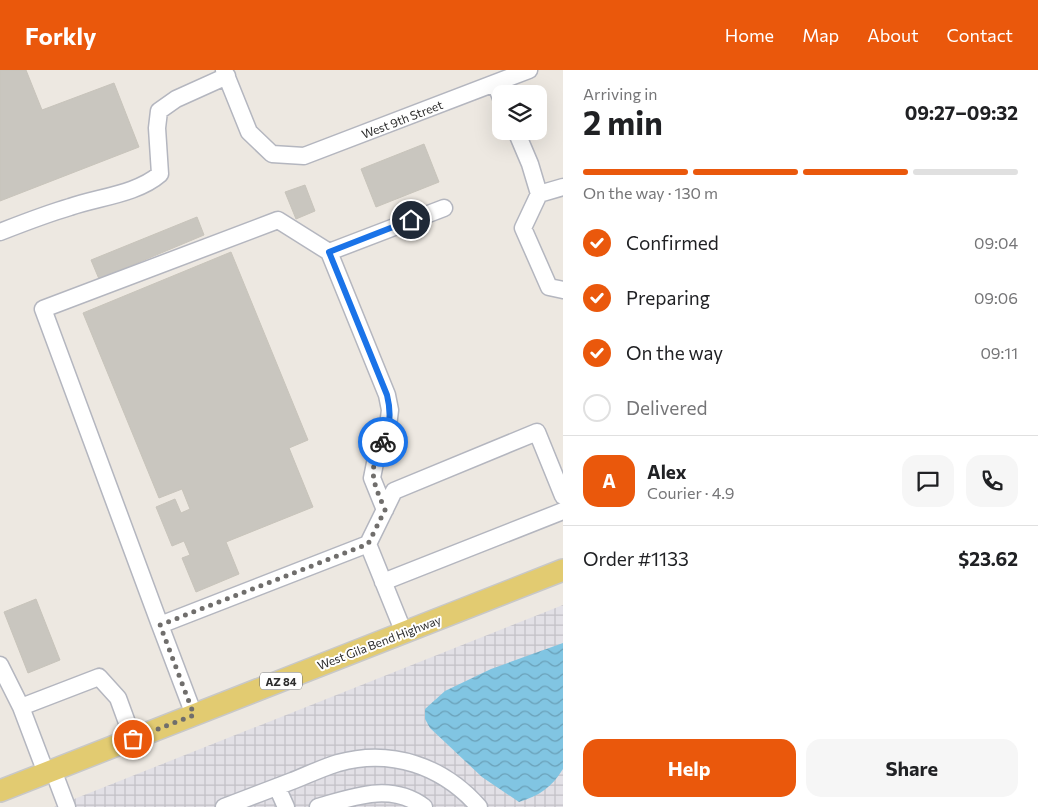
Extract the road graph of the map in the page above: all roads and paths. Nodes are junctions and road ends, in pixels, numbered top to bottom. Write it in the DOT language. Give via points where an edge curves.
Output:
graph roads {
  1 [pos="529,70"];
  2 [pos="225,73"];
  3 [pos="495,83"];
  4 [pos="520,140"];
  5 [pos="563,187"];
  6 [pos="539,194"];
  7 [pos="444,208"];
  8 [pos="0,232"];
  9 [pos="329,252"];
  10 [pos="563,290"];
  11 [pos="563,496"];
  12 [pos="385,510"];
  13 [pos="563,511"];
  14 [pos="368,544"];
  15 [pos="563,570"];
  16 [pos="383,582"];
  17 [pos="160,625"];
  18 [pos="404,633"];
  19 [pos="0,664"];
  20 [pos="21,707"];
  21 [pos="194,715"];
  22 [pos="133,739"];
  23 [pos="50,771"];
  24 [pos="277,787"];
  25 [pos="0,791"];
  26 [pos="67,807"];
  27 [pos="224,807"];
  28 [pos="286,807"];
  29 [pos="318,807"];
  30 [pos="424,807"];
  31 [pos="479,807"];
  1 -- 3 [label="street, West 9th Street"];
  2 -- 3 [label="street, West 9th Street" via="249,132 272,154 304,156"];
  2 -- 8 [label="street" via="159,111 160,174 153,180"];
  4 -- 6 [label="street"];
  5 -- 6 [label="street"];
  6 -- 10 [label="street" via="524,228 549,287"];
  7 -- 9 [label="street"];
  9 -- 12 [label="street" via="387,395 390,410 387,434 377,453 372,478"];
  9 -- 17 [label="street" via="278,220 43,309"];
  11 -- 12 [label="street" via="537,432 394,491"];
  12 -- 14 [label="street"];
  13 -- 16 [label="street"];
  14 -- 16 [label="street"];
  14 -- 17 [label="street"];
  15 -- 18 [label="main road, West Gila Bend Highway / AZ 84"];
  16 -- 18 [label="street"];
  17 -- 21 [label="street"];
  18 -- 21 [label="main road, West Gila Bend Highway / AZ 84"];
  19 -- 20 [label="street"];
  20 -- 22 [label="street" via="99,677 118,698"];
  20 -- 23 [label="street"];
  21 -- 22 [label="main road, West Gila Bend Highway / AZ 84"];
  22 -- 23 [label="main road, West Gila Bend Highway / AZ 84"];
  23 -- 25 [label="main road, West Gila Bend Highway / AZ 84"];
  23 -- 26 [label="street"];
  24 -- 27 [label="street"];
  24 -- 28 [label="street"];
  24 -- 31 [label="street" via="338,763 362,758 387,758 433,770 451,781"];
  29 -- 30 [label="street" via="367,793 401,795"];
}
